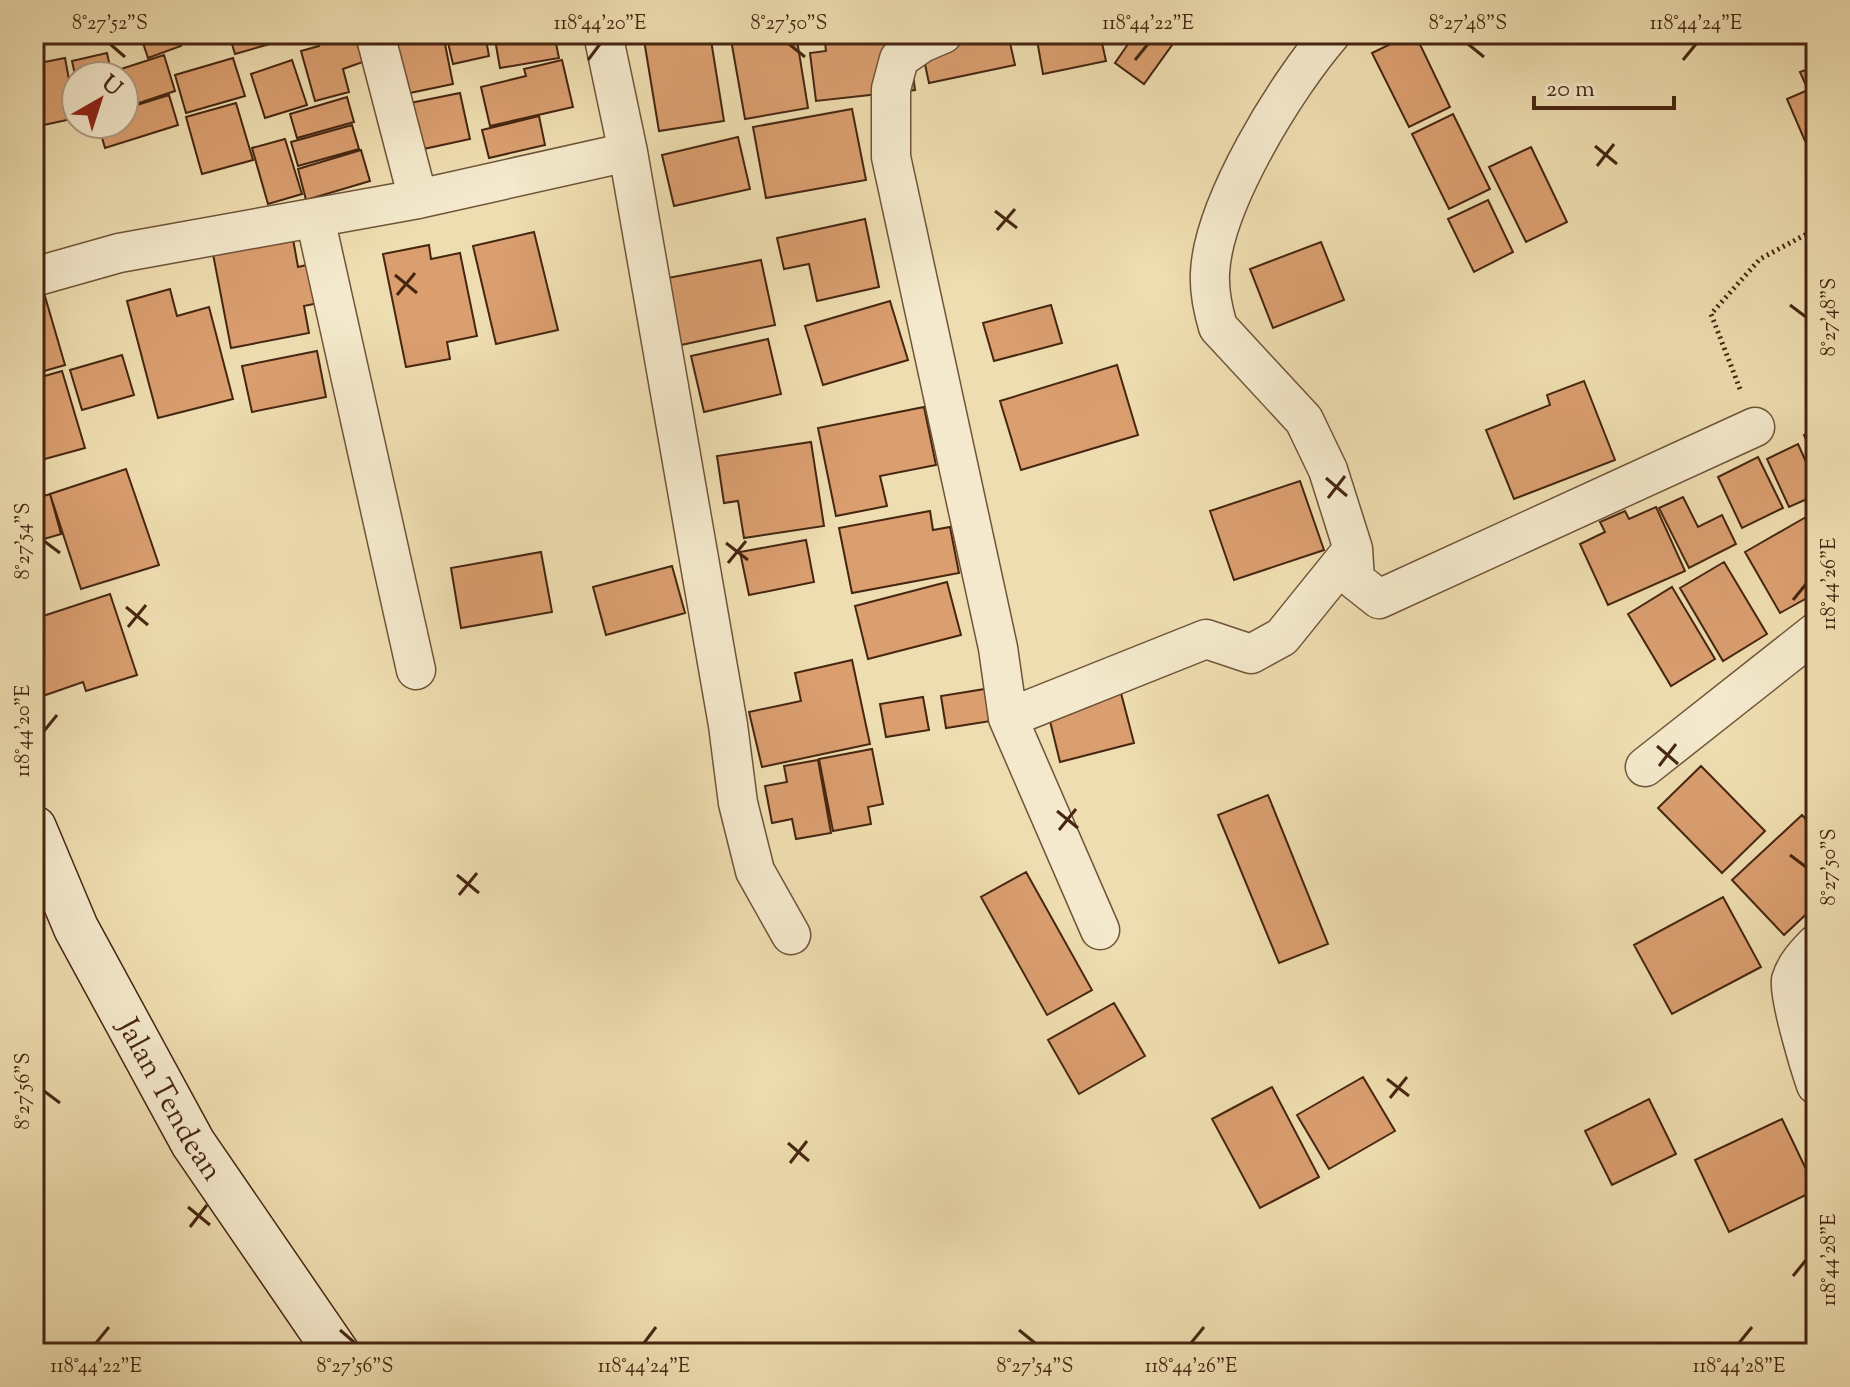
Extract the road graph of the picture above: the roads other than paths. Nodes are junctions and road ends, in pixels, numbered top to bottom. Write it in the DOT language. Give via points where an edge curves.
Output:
graph roads {
  1 [pos="375,34"];
  2 [pos="603,34"];
  3 [pos="943,34"];
  4 [pos="1331,34"];
  5 [pos="628,152"];
  6 [pos="418,199"];
  7 [pos="315,218"];
  8 [pos="34,277"];
  9 [pos="1755,427"];
  10 [pos="1353,549"];
  11 [pos="1816,632"];
  12 [pos="416,670"];
  13 [pos="1008,718"];
  14 [pos="1645,767"];
  15 [pos="34,828"];
  16 [pos="1100,930"];
  17 [pos="791,935"];
  18 [pos="1816,944"];
  19 [pos="1816,1085"];
  20 [pos="337,1353"];
  1 -- 6 [label="street"];
  2 -- 5 [label="street"];
  3 -- 13 [label="street" via="899,59 891,89 891,157 998,648"];
  4 -- 10 [label="street" via="1281,101 1238,181 1210,272 1218,327 1304,420 1328,470"];
  5 -- 6 [label="street"];
  5 -- 17 [label="street" via="738,803 755,871"];
  6 -- 7 [label="street"];
  7 -- 8 [label="street" via="119,253"];
  7 -- 12 [label="street"];
  9 -- 10 [label="street" via="1379,599 1355,580"];
  10 -- 13 [label="street" via="1282,637 1251,654 1206,639"];
  11 -- 14 [label="street"];
  13 -- 16 [label="street"];
  15 -- 20 [label="street, Jalan Tendean" via="76,928 193,1143"];
  18 -- 19 [label="street" via="1790,983"];
}
